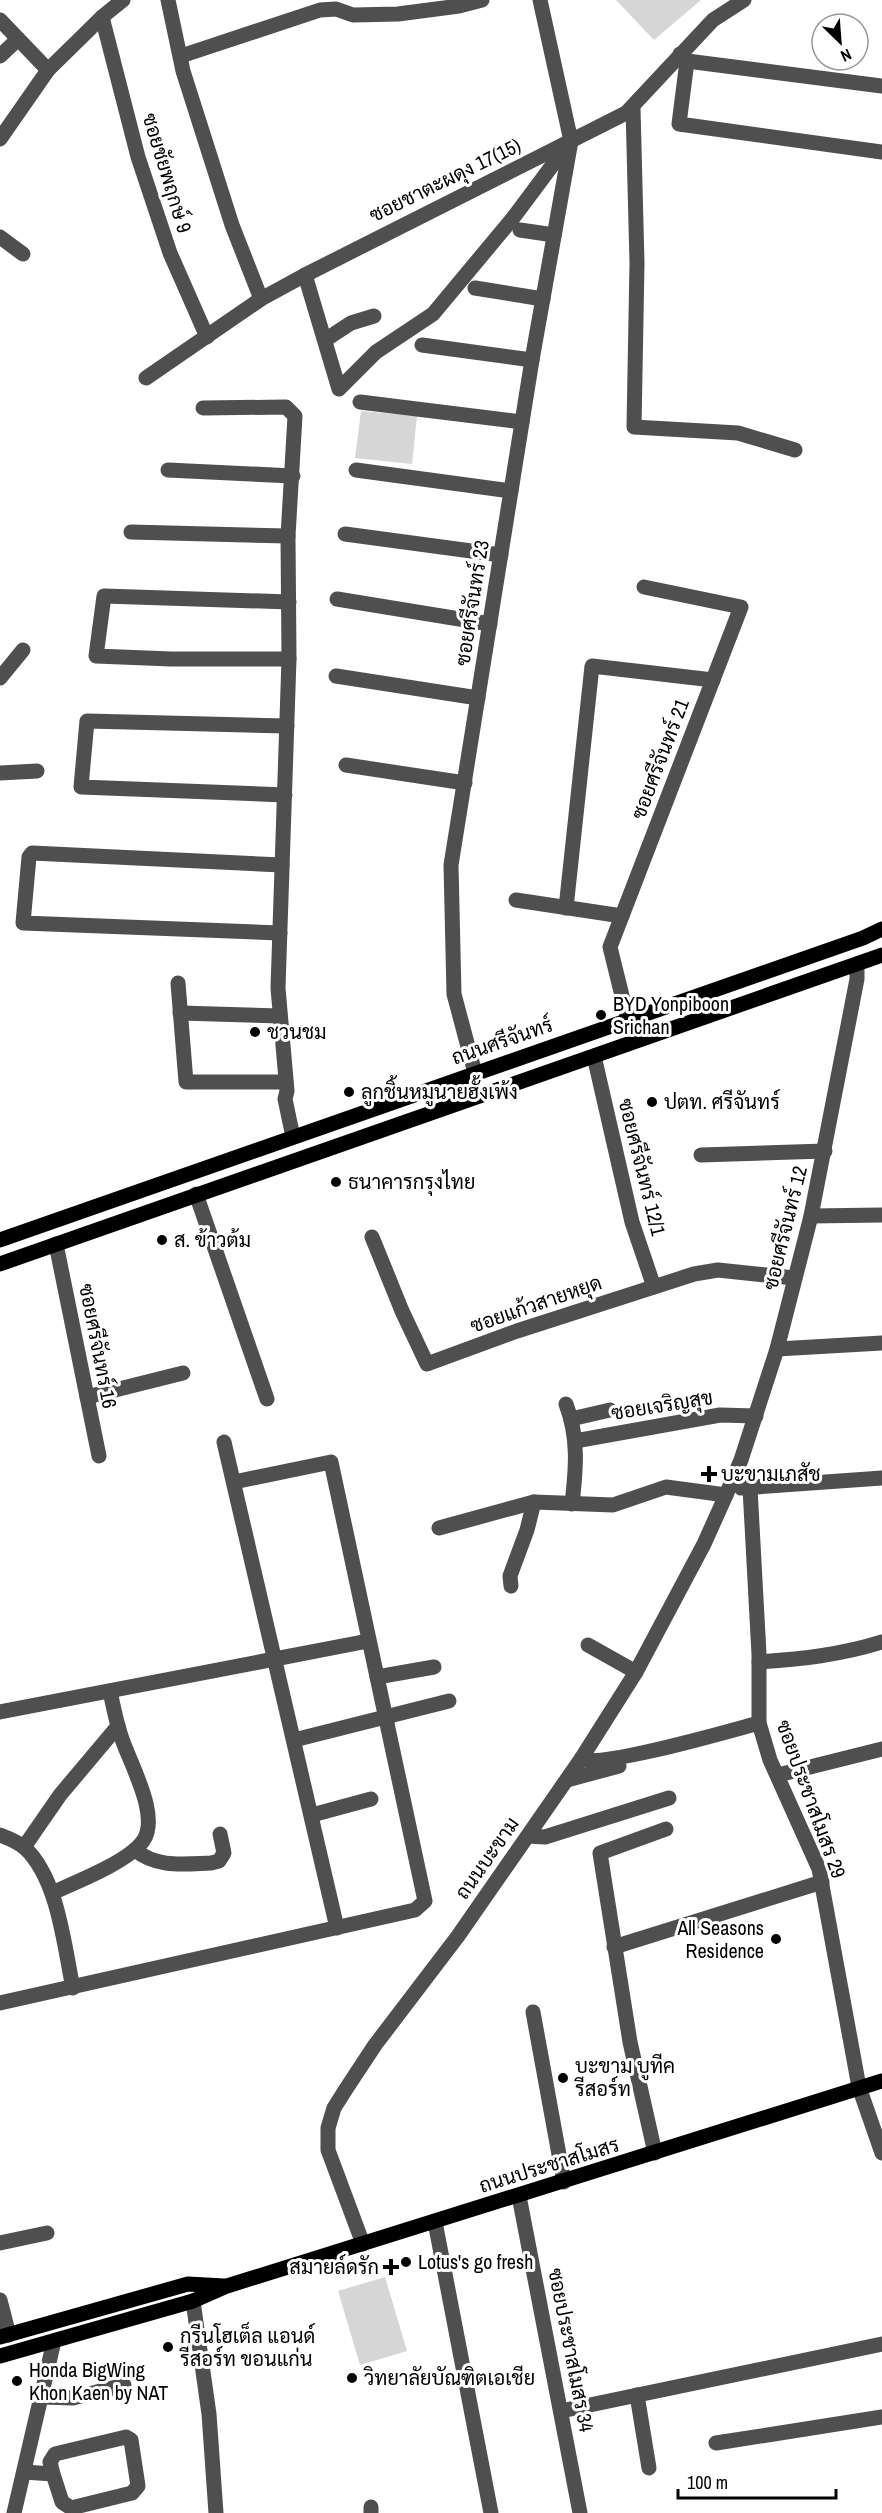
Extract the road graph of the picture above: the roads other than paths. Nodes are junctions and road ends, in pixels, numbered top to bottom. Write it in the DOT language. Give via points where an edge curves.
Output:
graph roads {
  1 [pos="123,0"];
  2 [pos="168,0"];
  3 [pos="482,0"];
  4 [pos="540,0"];
  5 [pos="744,0"];
  6 [pos="102,17"];
  7 [pos="0,20"];
  8 [pos="18,39"];
  9 [pos="0,56"];
  10 [pos="181,56"];
  11 [pos="683,57"];
  12 [pos="48,70"];
  13 [pos="882,86"];
  14 [pos="633,108"];
  15 [pos="0,139"];
  16 [pos="571,141"];
  17 [pos="882,153"];
  18 [pos="520,230"];
  19 [pos="554,235"];
  20 [pos="0,237"];
  21 [pos="23,254"];
  22 [pos="305,275"];
  23 [pos="475,288"];
  24 [pos="261,299"];
  25 [pos="543,299"];
  26 [pos="374,316"];
  27 [pos="207,337"];
  28 [pos="325,340"];
  29 [pos="422,345"];
  30 [pos="532,360"];
  31 [pos="146,378"];
  32 [pos="360,402"];
  33 [pos="203,408"];
  34 [pos="522,422"];
  35 [pos="795,450"];
  36 [pos="168,470"];
  37 [pos="356,470"];
  38 [pos="292,476"];
  39 [pos="511,491"];
  40 [pos="132,532"];
  41 [pos="345,534"];
  42 [pos="288,536"];
  43 [pos="501,555"];
  44 [pos="644,587"];
  45 [pos="337,599"];
  46 [pos="289,602"];
  47 [pos="490,624"];
  48 [pos="22,650"];
  49 [pos="290,659"];
  50 [pos="336,676"];
  51 [pos="0,678"];
  52 [pos="713,680"];
  53 [pos="478,698"];
  54 [pos="287,726"];
  55 [pos="346,765"];
  56 [pos="37,771"];
  57 [pos="0,773"];
  58 [pos="465,783"];
  59 [pos="285,795"];
  60 [pos="282,865"];
  61 [pos="516,900"];
  62 [pos="566,908"];
  63 [pos="622,916"];
  64 [pos="882,929"];
  65 [pos="280,933"];
  66 [pos="855,940"];
  67 [pos="882,955"];
  68 [pos="857,964"];
  69 [pos="178,983"];
  70 [pos="180,1013"];
  71 [pos="280,1016"];
  72 [pos="628,1020"];
  73 [pos="594,1056"];
  74 [pos="476,1073"];
  75 [pos="287,1087"];
  76 [pos="297,1135"];
  77 [pos="825,1151"];
  78 [pos="701,1155"];
  79 [pos="196,1194"];
  80 [pos="882,1215"];
  81 [pos="811,1216"];
  82 [pos="372,1237"];
  83 [pos="0,1240"];
  84 [pos="56,1244"];
  85 [pos="0,1264"];
  86 [pos="794,1278"];
  87 [pos="654,1287"];
  88 [pos="882,1343"];
  89 [pos="777,1350"];
  90 [pos="183,1373"];
  91 [pos="87,1397"];
  92 [pos="267,1399"];
  93 [pos="566,1404"];
  94 [pos="610,1410"];
  95 [pos="756,1416"];
  96 [pos="571,1419"];
  97 [pos="575,1441"];
  98 [pos="224,1442"];
  99 [pos="99,1456"];
  100 [pos="882,1478"];
  101 [pos="234,1482"];
  102 [pos="750,1488"];
  103 [pos="728,1491"];
  104 [pos="534,1502"];
  105 [pos="572,1503"];
  106 [pos="439,1528"];
  107 [pos="511,1586"];
  108 [pos="368,1641"];
  109 [pos="882,1642"];
  110 [pos="588,1645"];
  111 [pos="275,1659"];
  112 [pos="759,1662"];
  113 [pos="434,1667"];
  114 [pos="636,1672"];
  115 [pos="377,1677"];
  116 [pos="110,1691"];
  117 [pos="449,1701"];
  118 [pos="0,1712"];
  119 [pos="386,1716"];
  120 [pos="759,1724"];
  121 [pos="118,1726"];
  122 [pos="294,1740"];
  123 [pos="882,1749"];
  124 [pos="581,1760"];
  125 [pos="643,1760"];
  126 [pos="778,1775"];
  127 [pos="567,1780"];
  128 [pos="669,1798"];
  129 [pos="371,1799"];
  130 [pos="312,1815"];
  131 [pos="666,1829"];
  132 [pos="0,1834"];
  133 [pos="220,1834"];
  134 [pos="528,1836"];
  135 [pos="24,1847"];
  136 [pos="135,1850"];
  137 [pos="822,1882"];
  138 [pos="52,1893"];
  139 [pos="337,1928"];
  140 [pos="614,1947"];
  141 [pos="73,1988"];
  142 [pos="0,2003"];
  143 [pos="533,2012"];
  144 [pos="882,2081"];
  145 [pos="859,2087"];
  146 [pos="655,2153"];
  147 [pos="882,2153"];
  148 [pos="564,2182"];
  149 [pos="519,2196"];
  150 [pos="435,2222"];
  151 [pos="47,2233"];
  152 [pos="0,2243"];
  153 [pos="363,2244"];
  154 [pos="227,2286"];
  155 [pos="0,2300"];
  156 [pos="193,2301"];
  157 [pos="4,2336"];
  158 [pos="54,2341"];
  159 [pos="882,2344"];
  160 [pos="0,2356"];
  161 [pos="124,2385"];
  162 [pos="637,2396"];
  163 [pos="42,2397"];
  164 [pos="561,2411"];
  165 [pos="882,2417"];
  166 [pos="716,2443"];
  167 [pos="649,2469"];
  168 [pos="24,2472"];
  169 [pos="53,2474"];
  170 [pos="14,2513"];
  171 [pos="216,2513"];
  172 [pos="490,2513"];
  173 [pos="580,2513"];
  1 -- 6 [label="street"];
  2 -- 10 [label="street"];
  3 -- 10 [label="street" via="398,14 353,15 336,9 320,10"];
  4 -- 16 [label="street"];
  5 -- 11 [label="street, ซอยชาตะผดุง 17(15)" via="714,20"];
  6 -- 12 [label="street"];
  6 -- 27 [label="street, ซอยชัยพฤกษ์ 9" via="138,157 170,254"];
  7 -- 8 [label="street"];
  8 -- 9 [label="street"];
  8 -- 12 [label="street"];
  10 -- 24 [label="street" via="232,225"];
  11 -- 13 [label="street"];
  11 -- 14 [label="street, ซอยชาตะผดุง 17(15)"];
  11 -- 17 [label="street" via="679,123"];
  12 -- 15 [label="street"];
  14 -- 16 [label="street, ซอยชาตะผดุง 17(15)"];
  14 -- 35 [label="street" via="637,264 634,427 738,434"];
  16 -- 19 [label="street, ซอยศรีจันทร์ 23"];
  16 -- 22 [label="street, ซอยชาตะผดุง 17(15)"];
  16 -- 28 [label="street" via="433,314 376,352 339,388"];
  18 -- 19 [label="street"];
  19 -- 25 [label="street, ซอยศรีจันทร์ 23"];
  20 -- 21 [label="street"];
  22 -- 24 [label="street, ซอยชาตะผดุง 17(15)"];
  22 -- 28 [label="street"];
  23 -- 25 [label="street"];
  24 -- 27 [label="street, ซอยชาตะผดุง 17(15)"];
  25 -- 30 [label="street, ซอยศรีจันทร์ 23"];
  26 -- 28 [label="street" via="351,323"];
  27 -- 31 [label="street, ซอยชาตะผดุง 17(15)"];
  29 -- 30 [label="street"];
  30 -- 34 [label="street, ซอยศรีจันทร์ 23"];
  32 -- 34 [label="street"];
  33 -- 38 [label="street" via="286,408 295,416"];
  34 -- 39 [label="street, ซอยศรีจันทร์ 23"];
  36 -- 38 [label="street"];
  37 -- 39 [label="street"];
  38 -- 42 [label="street"];
  39 -- 43 [label="street, ซอยศรีจันทร์ 23"];
  40 -- 42 [label="street"];
  41 -- 43 [label="street"];
  42 -- 46 [label="street"];
  43 -- 47 [label="street, ซอยศรีจันทร์ 23"];
  44 -- 52 [label="street, ซอยศรีจันทร์ 21" via="741,607"];
  45 -- 47 [label="street"];
  46 -- 49 [label="street"];
  46 -- 49 [label="street" via="104,596 96,656"];
  47 -- 53 [label="street, ซอยศรีจันทร์ 23"];
  48 -- 51 [label="street"];
  49 -- 54 [label="street"];
  50 -- 53 [label="street"];
  52 -- 62 [label="street" via="592,666"];
  52 -- 63 [label="street, ซอยศรีจันทร์ 21"];
  53 -- 58 [label="street, ซอยศรีจันทร์ 23"];
  54 -- 59 [label="street"];
  54 -- 59 [label="street" via="87,721 81,786"];
  55 -- 58 [label="street"];
  56 -- 57 [label="street"];
  58 -- 74 [label="street, ซอยศรีจันทร์ 23" via="452,865 454,994"];
  59 -- 60 [label="street"];
  60 -- 65 [label="street"];
  60 -- 65 [label="street" via="32,853 23,923"];
  61 -- 62 [label="street"];
  62 -- 63 [label="street"];
  63 -- 72 [label="street, ซอยศรีจันทร์ 21" via="610,947"];
  64 -- 66 [label="main road, ถนนศรีจันทร์"];
  65 -- 71 [label="street"];
  66 -- 68 [label="main road"];
  66 -- 72 [label="main road, ถนนศรีจันทร์"];
  67 -- 68 [label="main road"];
  68 -- 73 [label="main road"];
  68 -- 77 [label="street, ซอยศรีจันทร์ 12"];
  69 -- 70 [label="street"];
  70 -- 71 [label="street"];
  70 -- 75 [label="street" via="186,1082"];
  71 -- 75 [label="street"];
  72 -- 74 [label="main road, ถนนศรีจันทร์"];
  73 -- 79 [label="main road"];
  73 -- 87 [label="street, ซอยศรีจันทร์ 12/1" via="632,1222"];
  74 -- 76 [label="main road, ถนนศรีจันทร์"];
  75 -- 76 [label="street" via="285,1099"];
  76 -- 83 [label="main road, ถนนศรีจันทร์"];
  77 -- 78 [label="street"];
  77 -- 81 [label="street, ซอยศรีจันทร์ 12"];
  79 -- 84 [label="main road"];
  79 -- 92 [label="street"];
  80 -- 81 [label="street"];
  81 -- 86 [label="street, ซอยศรีจันทร์ 12"];
  82 -- 87 [label="street, ซอยแก้วสายหยุด" via="427,1364"];
  84 -- 85 [label="main road"];
  84 -- 91 [label="street, ซอยศรีจันทร์ 16"];
  86 -- 87 [label="street, ซอยแก้วสายหยุด" via="718,1270"];
  86 -- 89 [label="street, ซอยศรีจันทร์ 12"];
  88 -- 89 [label="street"];
  89 -- 95 [label="street, ซอยศรีจันทร์ 12"];
  90 -- 91 [label="street"];
  91 -- 99 [label="street, ซอยศรีจันทร์ 16"];
  93 -- 96 [label="street"];
  94 -- 96 [label="street"];
  95 -- 97 [label="street, ซอยเจริญสุข" via="720,1415"];
  95 -- 103 [label="street, ซอยศรีจันทร์ 12"];
  96 -- 97 [label="street"];
  97 -- 105 [label="street"];
  98 -- 101 [label="street"];
  100 -- 102 [label="street"];
  101 -- 108 [label="street" via="331,1462"];
  101 -- 111 [label="street"];
  102 -- 103 [label="street"];
  102 -- 112 [label="street, ซอยประชาสโมสร 29"];
  103 -- 105 [label="street" via="666,1487 613,1504"];
  103 -- 114 [label="street, ถนนบะขาม"];
  104 -- 105 [label="street"];
  104 -- 106 [label="street"];
  104 -- 107 [label="street" via="510,1576"];
  108 -- 111 [label="street"];
  108 -- 115 [label="street"];
  109 -- 112 [label="street" via="851,1652"];
  110 -- 114 [label="street"];
  111 -- 116 [label="street"];
  111 -- 122 [label="street"];
  112 -- 120 [label="street, ซอยประชาสโมสร 29"];
  113 -- 115 [label="street"];
  114 -- 124 [label="street, ถนนบะขาม"];
  115 -- 119 [label="street"];
  116 -- 118 [label="street"];
  116 -- 121 [label="street"];
  117 -- 119 [label="street"];
  119 -- 122 [label="street"];
  119 -- 139 [label="street" via="425,1901 415,1910"];
  120 -- 124 [label="street" via="615,1759"];
  120 -- 126 [label="street, ซอยประชาสโมสร 29"];
  121 -- 135 [label="street" via="60,1795"];
  121 -- 136 [label="street" via="148,1812 147,1833"];
  122 -- 130 [label="street"];
  123 -- 126 [label="street"];
  124 -- 127 [label="street, ถนนบะขาม"];
  125 -- 127 [label="street"];
  126 -- 137 [label="street, ซอยประชาสโมสร 29"];
  127 -- 134 [label="street, ถนนบะขาม"];
  128 -- 134 [label="street" via="545,1837"];
  129 -- 130 [label="street"];
  130 -- 139 [label="street"];
  131 -- 140 [label="street" via="600,1853"];
  132 -- 135 [label="street"];
  133 -- 136 [label="street" via="224,1853 219,1862 159,1863"];
  134 -- 153 [label="street, ถนนบะขาม" via="375,2045 334,2108 328,2128 328,2150"];
  135 -- 138 [label="street"];
  136 -- 138 [label="street"];
  137 -- 140 [label="street"];
  137 -- 145 [label="street, ซอยประชาสโมสร 29"];
  138 -- 141 [label="street"];
  139 -- 141 [label="street"];
  140 -- 146 [label="street"];
  141 -- 142 [label="street"];
  143 -- 148 [label="street"];
  144 -- 145 [label="main road, ถนนประชาสโมสร"];
  145 -- 146 [label="main road, ถนนประชาสโมสร"];
  145 -- 147 [label="street, ซอยประชาสโมสร 29"];
  146 -- 148 [label="main road, ถนนประชาสโมสร"];
  148 -- 149 [label="main road, ถนนประชาสโมสร"];
  149 -- 150 [label="main road, ถนนประชาสโมสร"];
  149 -- 164 [label="street, ซอยประชาสโมสร 34"];
  150 -- 153 [label="main road, ถนนประชาสโมสร"];
  150 -- 172 [label="street"];
  151 -- 152 [label="street"];
  153 -- 154 [label="main road, ถนนประชาสโมสร"];
  154 -- 156 [label="main road, ถนนประชาสโมสร"];
  154 -- 157 [label="main road, ถนนประชาสโมสร" via="188,2284"];
  155 -- 157 [label="street"];
  156 -- 158 [label="main road, ถนนประชาสโมสร"];
  156 -- 171 [label="street" via="209,2414"];
  158 -- 160 [label="main road, ถนนประชาสโมสร"];
  158 -- 163 [label="street"];
  159 -- 162 [label="street"];
  161 -- 163 [label="street" via="73,2398"];
  162 -- 164 [label="street"];
  162 -- 167 [label="street"];
  163 -- 168 [label="street"];
  164 -- 173 [label="street, ซอยประชาสโมสร 34"];
  165 -- 166 [label="street"];
  168 -- 169 [label="street"];
  168 -- 170 [label="street"];
  169 -- 169 [label="street" via="50,2462 55,2454 126,2438 131,2440 138,2486 132,2493 71,2508 62,2502"];
}
